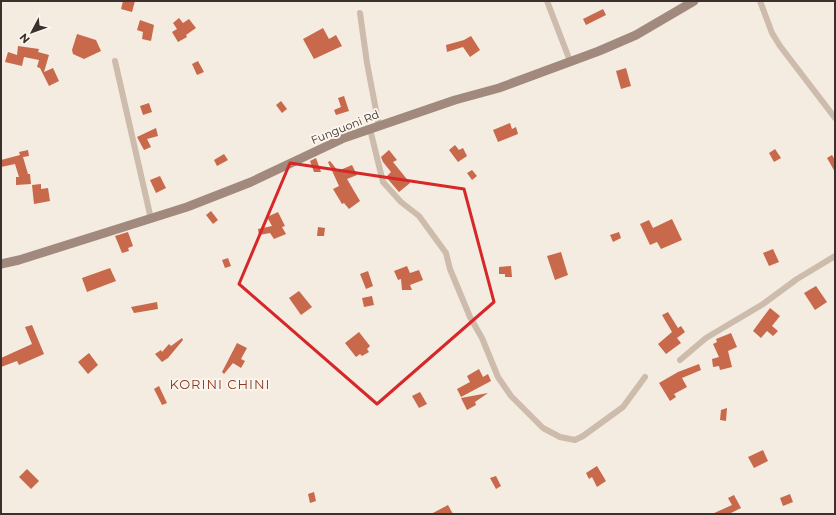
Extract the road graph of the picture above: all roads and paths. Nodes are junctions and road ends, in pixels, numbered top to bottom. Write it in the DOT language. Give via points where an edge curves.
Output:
graph roads {
  1 [pos="547,1"];
  2 [pos="694,1"];
  3 [pos="760,1"];
  4 [pos="360,13"];
  5 [pos="115,61"];
  6 [pos="570,61"];
  7 [pos="834,116"];
  8 [pos="380,126"];
  9 [pos="370,129"];
  10 [pos="151,219"];
  11 [pos="835,256"];
  12 [pos="1,264"];
  13 [pos="680,360"];
  14 [pos="645,377"];
  1 -- 6 [label="street"];
  2 -- 6 [label="street, Funguoni Rd" via="636,35"];
  3 -- 7 [label="street" via="772,33 780,46"];
  4 -- 8 [label="street"];
  5 -- 10 [label="street"];
  6 -- 8 [label="street, Funguoni Rd" via="499,88"];
  8 -- 9 [label="street, Funguoni Rd"];
  9 -- 10 [label="street, Funguoni Rd" via="344,138 250,182"];
  9 -- 14 [label="street" via="383,182 400,202 419,216 446,253 470,318 482,338 498,377 511,396 544,428 560,437 574,440 583,436 623,406"];
  10 -- 12 [label="street, Funguoni Rd"];
  11 -- 13 [label="street" via="706,338"];
}
